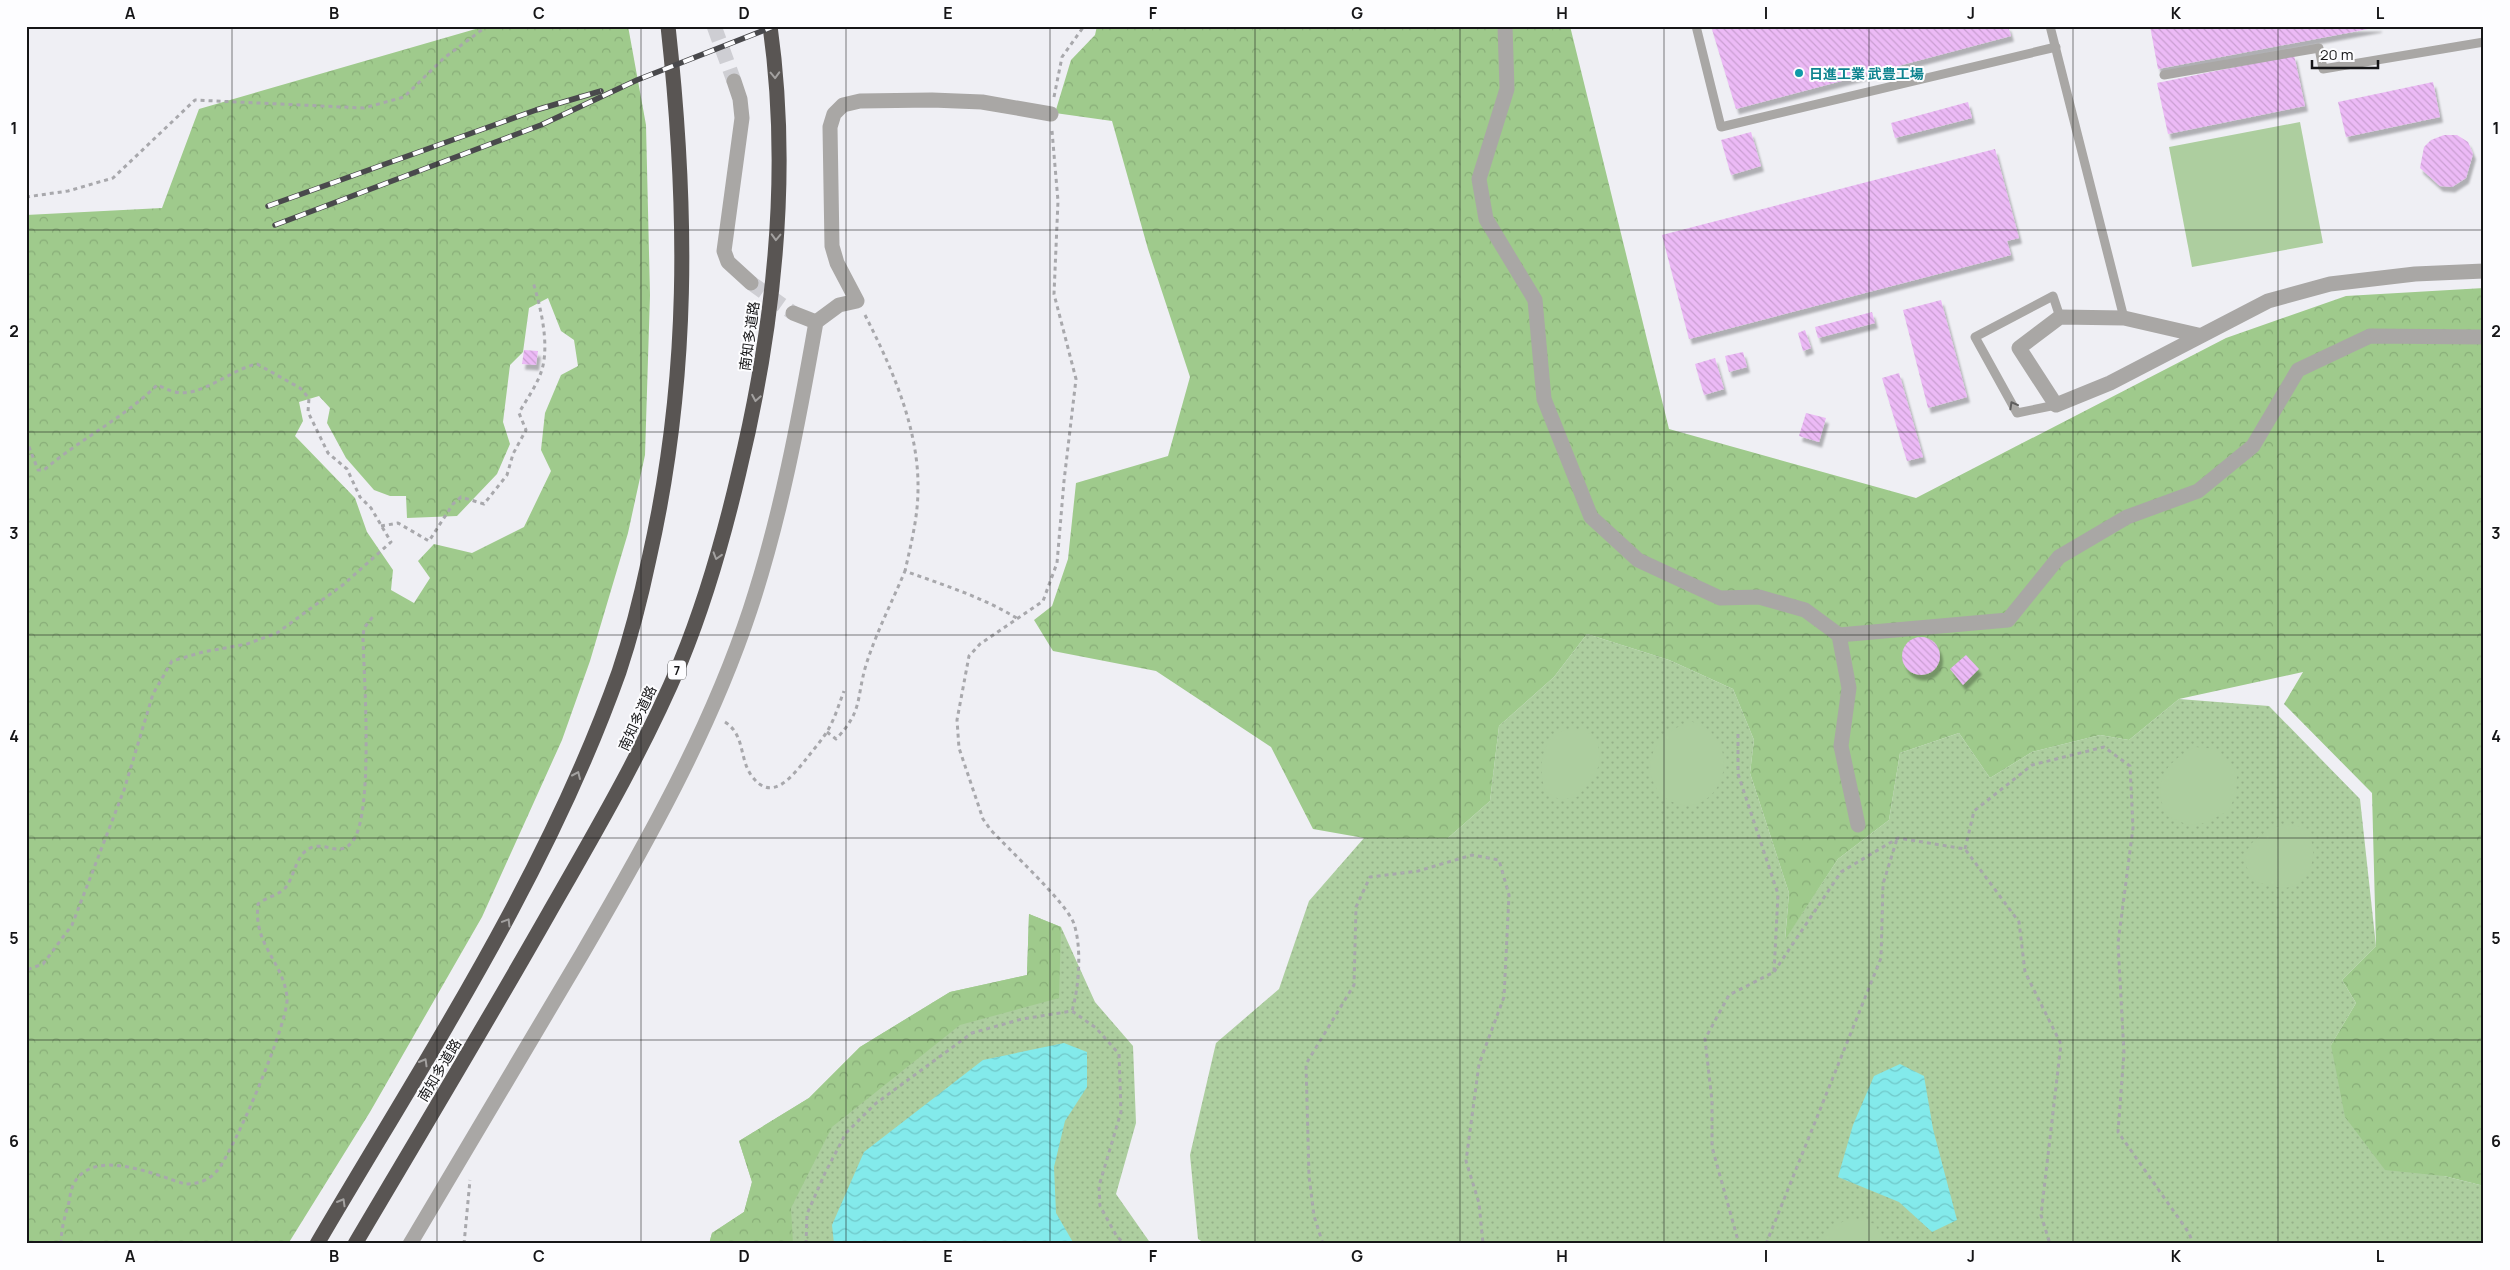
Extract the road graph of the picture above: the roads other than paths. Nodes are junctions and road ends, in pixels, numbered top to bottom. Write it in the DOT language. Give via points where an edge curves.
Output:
graph roads {
  1 [pos="668,26"];
  2 [pos="770,26"];
  3 [pos="1505,26"];
  4 [pos="1696,26"];
  5 [pos="2050,26"];
  6 [pos="2484,42"];
  7 [pos="2056,48"];
  8 [pos="2164,75"];
  9 [pos="734,82"];
  10 [pos="1051,114"];
  11 [pos="2484,271"];
  12 [pos="751,283"];
  13 [pos="793,313"];
  14 [pos="2060,317"];
  15 [pos="2124,318"];
  16 [pos="816,322"];
  17 [pos="2198,335"];
  18 [pos="2484,337"];
  19 [pos="2056,405"];
  20 [pos="1839,635"];
  21 [pos="1858,825"];
  22 [pos="317,1244"];
  23 [pos="355,1244"];
  24 [pos="410,1244"];
  22 -- 1 [label="highway, 南知多道路, one-way" via="513,911 591,745 622,661 658,519 673,435 681,348 684,275 681,183"];
  2 -- 23 [label="highway, 南知多道路 / 7, one-way" via="775,60 778,179 768,324 755,405 707,590 648,734 610,807"];
  3 -- 20 [label="street" via="1507,89 1478,179 1486,219 1535,300 1544,399 1590,517 1638,560 1720,598 1759,596 1805,610"];
  4 -- 7 [label="lane" via="1721,127"];
  5 -- 7 [label="lane"];
  6 -- 8 [label="lane" via="2323,69 2319,48"];
  7 -- 15 [label="lane"];
  9 -- 12 [label="street" via="742,118 724,251 728,262"];
  10 -- 16 [label="street" via="982,102 860,101 843,105 834,114 830,126 832,246 857,301 840,305"];
  11 -- 17 [label="street" via="2415,274 2330,284 2268,301"];
  13 -- 16 [label="street"];
  14 -- 15 [label="street"];
  14 -- 19 [label="street" via="2020,348"];
  19 -- 14 [label="lane, one-way" via="2017,413 1975,337 2053,296"];
  15 -- 17 [label="street"];
  16 -- 24 [label="street" via="796,439 772,539 750,612 707,717 678,781 632,867"];
  17 -- 19 [label="street" via="2110,383"];
  18 -- 20 [label="street" via="2370,336 2298,370 2253,446 2198,491 2127,517 2059,557 2008,620"];
  20 -- 21 [label="street" via="1849,688 1841,746"];
}
